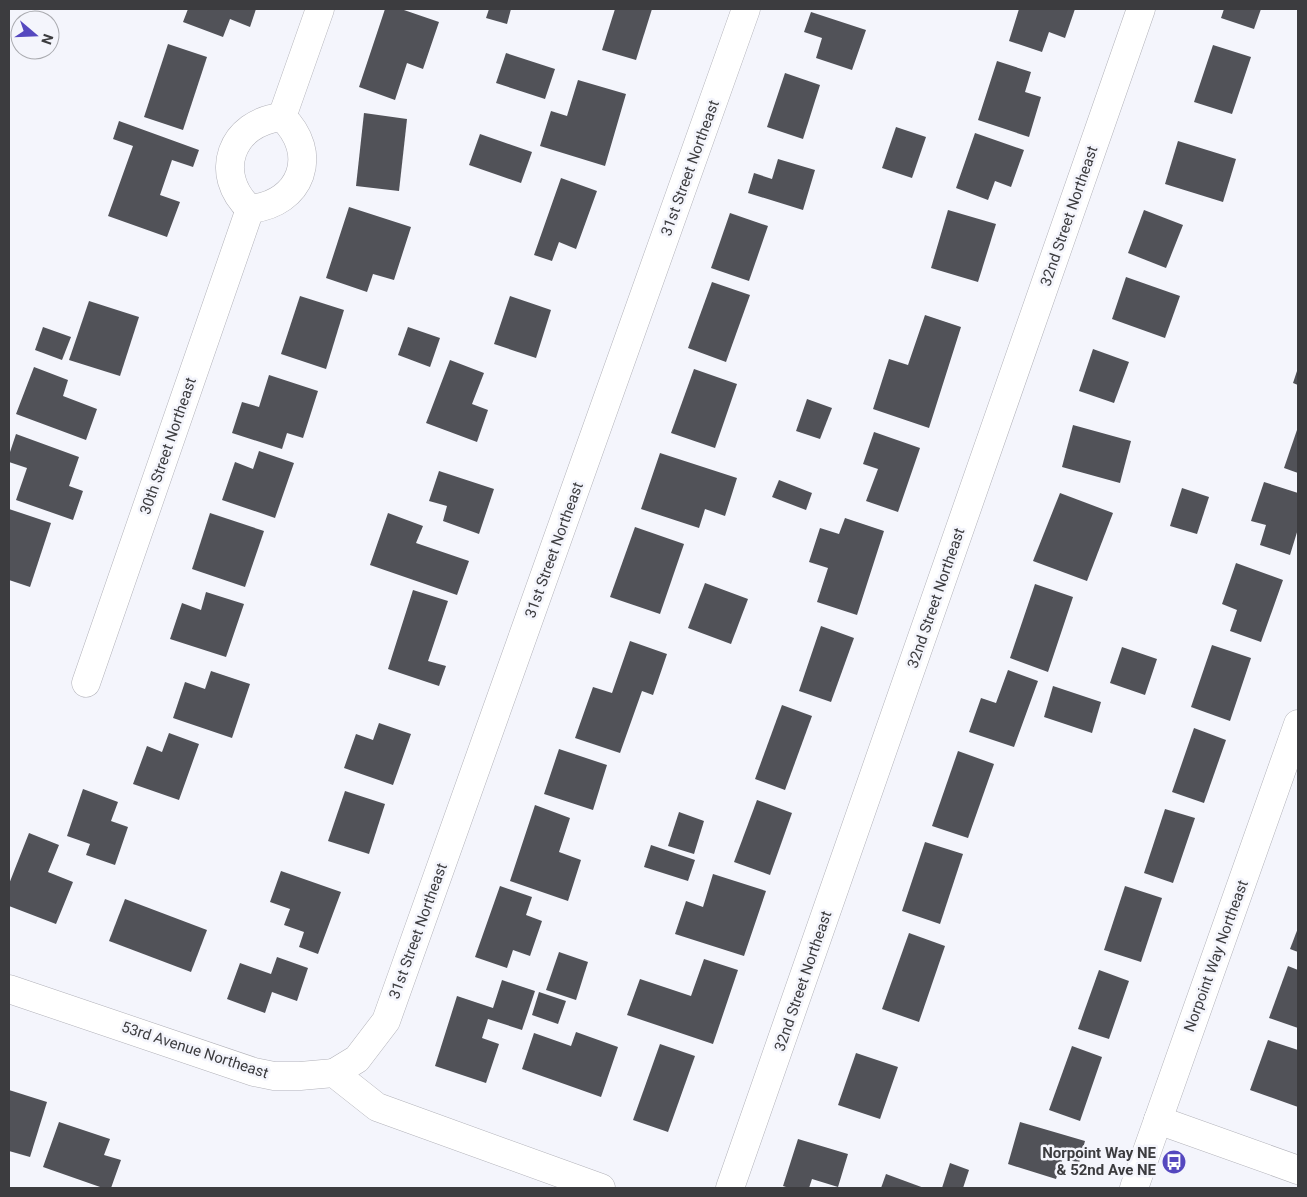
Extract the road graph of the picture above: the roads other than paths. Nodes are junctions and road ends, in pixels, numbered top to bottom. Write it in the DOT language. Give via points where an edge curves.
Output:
graph roads {
  1 [pos="320,9"];
  2 [pos="746,9"];
  3 [pos="1142,9"];
  4 [pos="282,117"];
  5 [pos="250,209"];
  6 [pos="86,683"];
  7 [pos="1298,724"];
  8 [pos="9,989"];
  9 [pos="334,1073"];
  10 [pos="1158,1120"];
  11 [pos="1298,1170"];
  12 [pos="601,1188"];
  13 [pos="730,1188"];
  14 [pos="1134,1188"];
  1 -- 4 [label="street"];
  2 -- 9 [label="street, 31st Street Northeast" via="386,1021 357,1059"];
  3 -- 13 [label="street, 32nd Street Northeast"];
  4 -- 5 [label="street" via="270,118 248,129 230,159 236,192"];
  4 -- 5 [label="street" via="298,137 303,162 300,175 290,191 275,203"];
  5 -- 6 [label="street, 30th Street Northeast"];
  7 -- 10 [label="street, Norpoint Way Northeast"];
  8 -- 9 [label="street, 53rd Avenue Northeast" via="254,1072 274,1076"];
  9 -- 12 [label="street" via="378,1107"];
  10 -- 11 [label="street"];
  10 -- 14 [label="street, Norpoint Way Northeast"];
}
